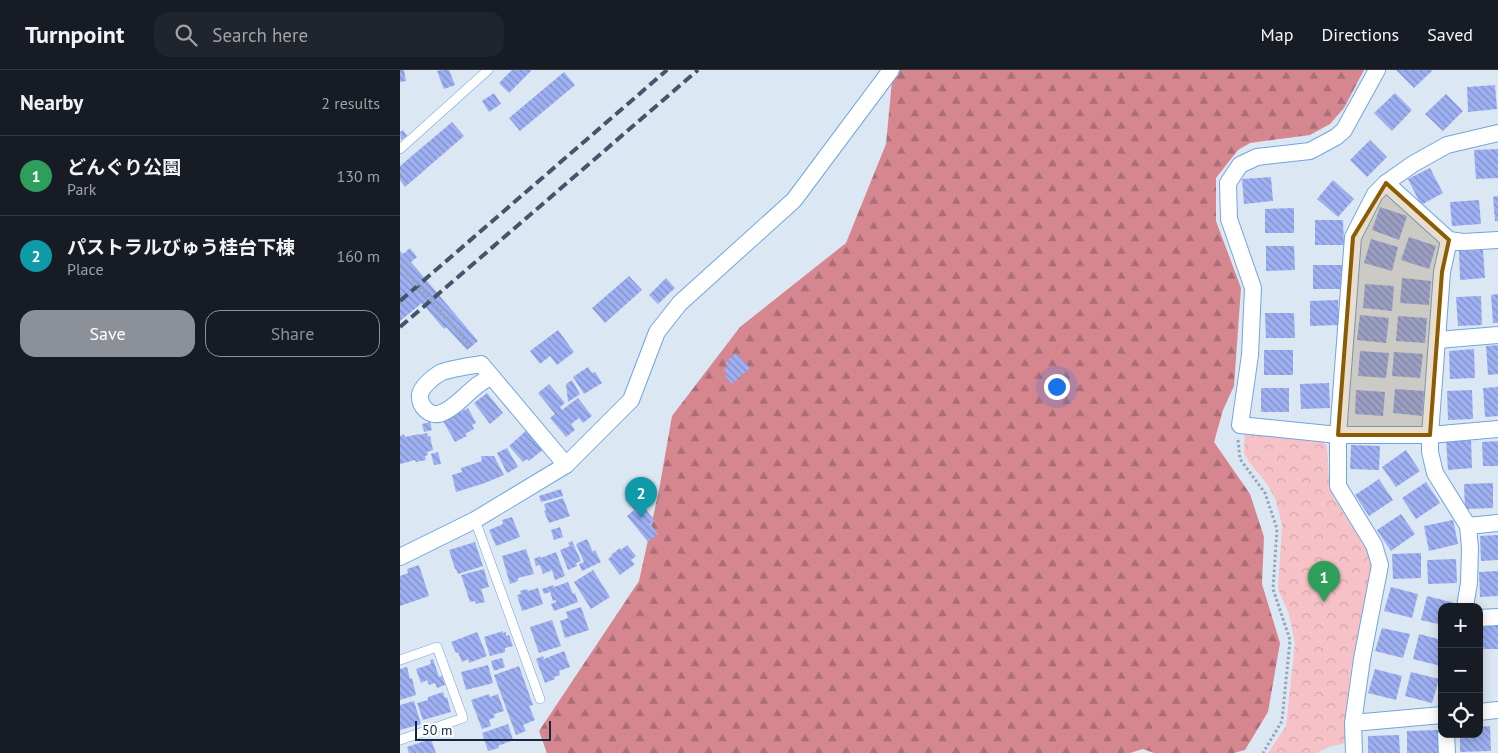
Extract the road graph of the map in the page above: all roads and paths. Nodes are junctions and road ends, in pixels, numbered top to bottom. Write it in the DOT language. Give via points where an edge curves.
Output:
graph roads {
  1 [pos="488,70"];
  2 [pos="891,70"];
  3 [pos="1377,70"];
  4 [pos="1498,133"];
  5 [pos="400,149"];
  6 [pos="1386,183"];
  7 [pos="1449,240"];
  8 [pos="1498,240"];
  9 [pos="400,265"];
  10 [pos="1498,335"];
  11 [pos="1438,340"];
  12 [pos="481,364"];
  13 [pos="492,377"];
  14 [pos="1240,425"];
  15 [pos="1498,429"];
  16 [pos="1338,435"];
  17 [pos="1430,435"];
  18 [pos="566,465"];
  19 [pos="475,520"];
  20 [pos="1498,524"];
  21 [pos="1468,526"];
  22 [pos="400,557"];
  23 [pos="1466,603"];
  24 [pos="1498,617"];
  25 [pos="1483,618"];
  26 [pos="400,660"];
  27 [pos="540,699"];
  28 [pos="1498,710"];
  29 [pos="1483,712"];
  30 [pos="1438,715"];
  31 [pos="1353,723"];
  32 [pos="1446,738"];
  33 [pos="400,740"];
  34 [pos="1262,753"];
  35 [pos="1354,753"];
  36 [pos="1447,753"];
  1 -- 5 [label="lane"];
  2 -- 18 [label="street" via="794,200 680,303 658,332 631,400"];
  3 -- 14 [label="street" via="1344,130 1336,137 1310,151 1257,157 1240,166 1228,183 1229,219 1253,288 1250,355"];
  4 -- 6 [label="street" via="1447,146"];
  6 -- 7 [label="street"];
  6 -- 16 [label="street" via="1375,194 1353,237"];
  7 -- 8 [label="street"];
  7 -- 11 [label="street" via="1442,272"];
  9 -- 12 [label="path, bridge" via="471,346"];
  10 -- 11 [label="street"];
  11 -- 17 [label="street"];
  12 -- 13 [label="street"];
  12 -- 13 [label="street" via="441,373 424,386 420,395 421,405 428,412 437,414 449,409 483,380"];
  13 -- 18 [label="street"];
  14 -- 16 [label="street"];
  14 -- 34 [label="path" via="1240,459 1265,493 1277,529 1273,589 1290,640 1282,721"];
  15 -- 17 [label="street"];
  16 -- 17 [label="street"];
  16 -- 31 [label="street" via="1338,486 1374,546 1380,565"];
  17 -- 21 [label="street" via="1434,473"];
  18 -- 19 [label="street"];
  19 -- 22 [label="street"];
  19 -- 27 [label="lane"];
  20 -- 21 [label="street"];
  21 -- 23 [label="street" via="1469,583"];
  24 -- 25 [label="street"];
  26 -- 33 [label="lane" via="437,647 463,718"];
  28 -- 29 [label="street"];
  30 -- 31 [label="street"];
  31 -- 35 [label="street"];
  32 -- 36 [label="street"];
}
